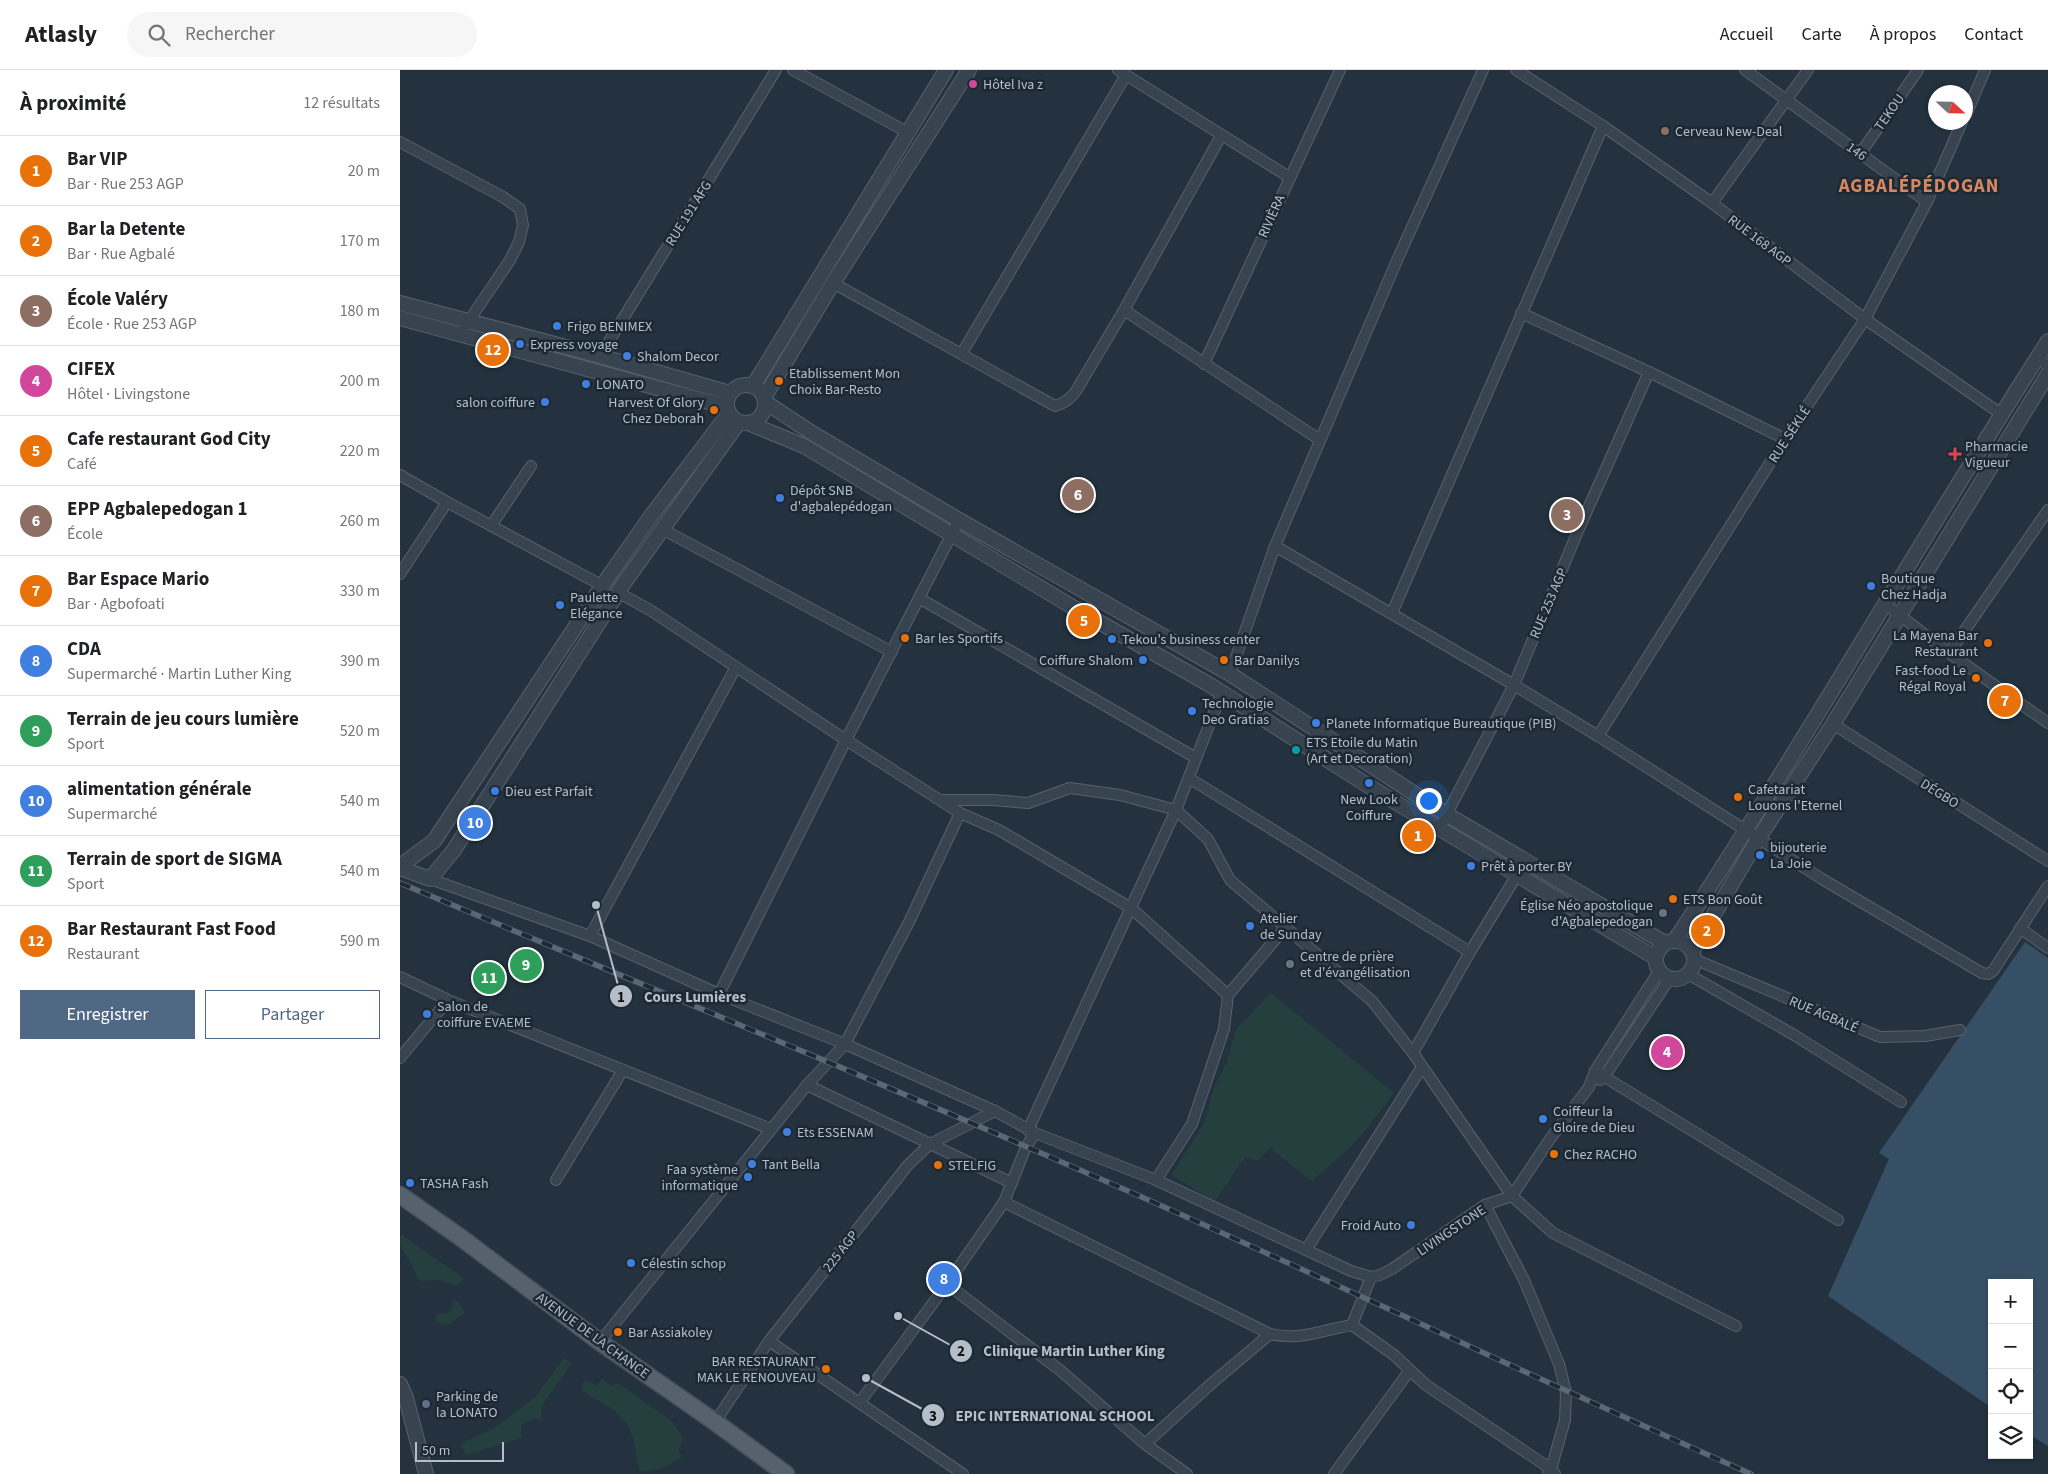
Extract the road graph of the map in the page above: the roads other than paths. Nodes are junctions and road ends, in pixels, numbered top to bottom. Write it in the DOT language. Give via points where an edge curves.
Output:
graph roads {
  1 [pos="776,70"];
  2 [pos="793,70"];
  3 [pos="946,70"];
  4 [pos="969,70"];
  5 [pos="1340,70"];
  6 [pos="1483,70"];
  7 [pos="1516,70"];
  8 [pos="1745,70"];
  9 [pos="1808,70"];
  10 [pos="1918,70"];
  11 [pos="1985,70"];
  12 [pos="1122,72"];
  13 [pos="1973,98"];
  14 [pos="1786,100"];
  15 [pos="1603,126"];
  16 [pos="1958,130"];
  17 [pos="907,132"];
  18 [pos="1221,136"];
  19 [pos="400,142"];
  20 [pos="1860,154"];
  21 [pos="1289,177"];
  22 [pos="1927,202"];
  23 [pos="1712,203"];
  24 [pos="833,283"];
  25 [pos="400,303"];
  26 [pos="1124,310"];
  27 [pos="1521,313"];
  28 [pos="400,318"];
  29 [pos="1865,319"];
  30 [pos="468,322"];
  31 [pos="460,334"];
  32 [pos="2048,341"];
  33 [pos="962,353"];
  34 [pos="600,356"];
  35 [pos="2042,362"];
  36 [pos="1204,364"];
  37 [pos="1649,372"];
  38 [pos="2048,374"];
  39 [pos="753,386"];
  40 [pos="730,393"];
  41 [pos="765,400"];
  42 [pos="2001,414"];
  43 [pos="736,416"];
  44 [pos="1785,439"];
  45 [pos="1320,440"];
  46 [pos="531,466"];
  47 [pos="400,474"];
  48 [pos="447,502"];
  49 [pos="2048,510"];
  50 [pos="959,520"];
  51 [pos="491,526"];
  52 [pos="662,529"];
  53 [pos="951,534"];
  54 [pos="1275,546"];
  55 [pos="400,574"];
  56 [pos="603,586"];
  57 [pos="619,593"];
  58 [pos="919,598"];
  59 [pos="1885,604"];
  60 [pos="1392,613"];
  61 [pos="1900,616"];
  62 [pos="892,652"];
  63 [pos="1949,652"];
  64 [pos="736,667"];
  65 [pos="1230,674"];
  66 [pos="1514,685"];
  67 [pos="1222,692"];
  68 [pos="2048,723"];
  69 [pos="1832,724"];
  70 [pos="1598,736"];
  71 [pos="846,740"];
  72 [pos="1196,758"];
  73 [pos="1189,778"];
  74 [pos="940,800"];
  75 [pos="1176,810"];
  76 [pos="960,813"];
  77 [pos="1446,814"];
  78 [pos="1438,829"];
  79 [pos="1746,832"];
  80 [pos="1758,840"];
  81 [pos="2048,861"];
  82 [pos="400,867"];
  83 [pos="1517,876"];
  84 [pos="430,879"];
  85 [pos="2048,886"];
  86 [pos="1131,908"];
  87 [pos="1285,928"];
  88 [pos="2020,928"];
  89 [pos="590,936"];
  90 [pos="1670,942"];
  91 [pos="2048,948"];
  92 [pos="1470,952"];
  93 [pos="1693,955"];
  94 [pos="1661,969"];
  95 [pos="1688,974"];
  96 [pos="400,977"];
  97 [pos="719,994"];
  98 [pos="1228,995"];
  99 [pos="448,1000"];
  100 [pos="1960,1030"];
  101 [pos="845,1044"];
  102 [pos="1413,1053"];
  103 [pos="400,1058"];
  104 [pos="1422,1067"];
  105 [pos="623,1070"];
  106 [pos="1595,1072"];
  107 [pos="1604,1078"];
  108 [pos="807,1085"];
  109 [pos="1589,1087"];
  110 [pos="1901,1102"];
  111 [pos="995,1111"];
  112 [pos="771,1129"];
  113 [pos="1031,1131"];
  114 [pos="930,1144"];
  115 [pos="556,1180"];
  116 [pos="1156,1180"];
  117 [pos="1012,1183"];
  118 [pos="400,1195"];
  119 [pos="1512,1196"];
  120 [pos="1004,1202"];
  121 [pos="1485,1205"];
  122 [pos="1838,1220"];
  123 [pos="1306,1250"];
  124 [pos="1371,1277"];
  125 [pos="947,1284"];
  126 [pos="1352,1325"];
  127 [pos="1736,1326"];
  128 [pos="1270,1334"];
  129 [pos="769,1341"];
  130 [pos="600,1342"];
  131 [pos="1410,1370"];
  132 [pos="400,1384"];
  133 [pos="860,1402"];
  134 [pos="715,1422"];
  135 [pos="1145,1444"];
  136 [pos="1551,1472"];
  137 [pos="426,1474"];
  138 [pos="786,1474"];
  139 [pos="964,1474"];
  140 [pos="1187,1474"];
  141 [pos="1334,1474"];
  1 -- 34 [label="street, RUE 191 AFG"];
  2 -- 17 [label="street"];
  3 -- 17 [label="street"];
  4 -- 24 [label="street"];
  5 -- 21 [label="street, RIVIÈRA"];
  6 -- 45 [label="street"];
  7 -- 15 [label="street, RUE 168 AGP"];
  8 -- 14 [label="street, 146"];
  9 -- 14 [label="street"];
  10 -- 20 [label="street, TEKOU"];
  11 -- 13 [label="street"];
  12 -- 18 [label="street"];
  12 -- 33 [label="street"];
  14 -- 20 [label="street, 146"];
  14 -- 23 [label="street"];
  15 -- 23 [label="street, RUE 168 AGP"];
  15 -- 27 [label="street"];
  16 -- 22 [label="street, RUE SÉKLÉ"];
  17 -- 39 [label="street"];
  18 -- 21 [label="street"];
  18 -- 26 [label="street"];
  19 -- 30 [label="street" via="520,208 523,224 519,242"];
  20 -- 22 [label="street, 146"];
  21 -- 36 [label="street, RIVIÈRA"];
  22 -- 29 [label="street, RUE SÉKLÉ"];
  23 -- 29 [label="street, RUE 168 AGP"];
  24 -- 33 [label="street"];
  24 -- 41 [label="street"];
  25 -- 30 [label="street"];
  26 -- 33 [label="street" via="1071,398 1055,406"];
  26 -- 36 [label="street"];
  27 -- 37 [label="street"];
  27 -- 60 [label="street"];
  28 -- 31 [label="street"];
  29 -- 42 [label="street, RUE 168 AGP"];
  29 -- 44 [label="street, RUE SÉKLÉ"];
  30 -- 31 [label="street"];
  30 -- 34 [label="street"];
  31 -- 43 [label="street"];
  32 -- 35 [label="street"];
  34 -- 40 [label="street"];
  35 -- 42 [label="street"];
  36 -- 45 [label="street"];
  37 -- 44 [label="street"];
  37 -- 66 [label="street, RUE 253 AGP"];
  38 -- 61 [label="street"];
  39 -- 40 [label="street" via="745,384"];
  39 -- 41 [label="street"];
  40 -- 43 [label="street" via="727,400"];
  41 -- 43 [label="street" via="761,416"];
  41 -- 50 [label="street" via="812,433"];
  42 -- 59 [label="street"];
  43 -- 52 [label="street"];
  43 -- 53 [label="street" via="804,446"];
  43 -- 56 [label="street" via="651,516"];
  44 -- 70 [label="street, RUE SÉKLÉ"];
  45 -- 54 [label="street"];
  46 -- 51 [label="street"];
  47 -- 48 [label="street"];
  48 -- 51 [label="street"];
  48 -- 55 [label="street"];
  49 -- 63 [label="street"];
  50 -- 53 [label="street"];
  50 -- 65 [label="street"];
  51 -- 56 [label="street"];
  52 -- 57 [label="street"];
  52 -- 62 [label="street"];
  53 -- 58 [label="street"];
  53 -- 67 [label="street"];
  54 -- 60 [label="street"];
  54 -- 65 [label="street"];
  56 -- 82 [label="street" via="434,841"];
  57 -- 64 [label="street"];
  57 -- 84 [label="street" via="454,850"];
  58 -- 62 [label="street"];
  58 -- 72 [label="street"];
  59 -- 61 [label="street"];
  59 -- 79 [label="street"];
  60 -- 66 [label="street"];
  61 -- 63 [label="street"];
  61 -- 69 [label="street"];
  62 -- 71 [label="street"];
  63 -- 68 [label="street"];
  64 -- 71 [label="street"];
  64 -- 89 [label="street"];
  65 -- 67 [label="street"];
  65 -- 77 [label="street"];
  66 -- 70 [label="street"];
  66 -- 77 [label="street, RUE 253 AGP"];
  67 -- 72 [label="street"];
  67 -- 78 [label="street"];
  69 -- 80 [label="street"];
  69 -- 81 [label="street, DÉGBO"];
  70 -- 79 [label="street"];
  71 -- 74 [label="street"];
  71 -- 97 [label="street"];
  72 -- 73 [label="street"];
  73 -- 75 [label="street"];
  73 -- 92 [label="street"];
  74 -- 75 [label="street" via="1028,803 1070,788 1120,794"];
  74 -- 76 [label="street"];
  75 -- 86 [label="street"];
  75 -- 87 [label="street" via="1208,839 1230,880"];
  76 -- 86 [label="street" via="998,830"];
  76 -- 101 [label="street" via="910,920"];
  77 -- 78 [label="street, RUE 253 AGP"];
  77 -- 90 [label="street"];
  78 -- 83 [label="street"];
  79 -- 80 [label="street"];
  79 -- 90 [label="street"];
  80 -- 88 [label="street" via="1982,973 1993,971"];
  80 -- 93 [label="street"];
  82 -- 84 [label="street"];
  83 -- 92 [label="street"];
  83 -- 94 [label="street"];
  84 -- 89 [label="street"];
  85 -- 88 [label="street"];
  86 -- 98 [label="street"];
  86 -- 113 [label="street"];
  87 -- 98 [label="street"];
  87 -- 102 [label="street" via="1372,1001"];
  88 -- 91 [label="street"];
  89 -- 97 [label="street"];
  90 -- 93 [label="street" via="1682,942"];
  90 -- 94 [label="street" via="1658,950"];
  92 -- 102 [label="street"];
  93 -- 95 [label="street" via="1693,966"];
  93 -- 100 [label="street, RUE AGBALÉ" via="1880,1037 1925,1036"];
  94 -- 95 [label="street" via="1676,979"];
  94 -- 106 [label="street"];
  94 -- 107 [label="street"];
  95 -- 110 [label="street, RUE AGBALÉ"];
  96 -- 99 [label="street"];
  97 -- 101 [label="street"];
  98 -- 116 [label="street" via="1224,1029 1192,1124"];
  99 -- 103 [label="street"];
  99 -- 105 [label="street"];
  101 -- 108 [label="street"];
  101 -- 111 [label="street"];
  102 -- 104 [label="street"];
  104 -- 119 [label="street"];
  104 -- 123 [label="street"];
  105 -- 112 [label="street"];
  105 -- 115 [label="street"];
  106 -- 107 [label="street"];
  106 -- 109 [label="street"];
  107 -- 109 [label="street"];
  107 -- 122 [label="street"];
  108 -- 112 [label="street"];
  108 -- 114 [label="street"];
  109 -- 119 [label="street"];
  111 -- 113 [label="street"];
  111 -- 114 [label="street, 225 AGP"];
  112 -- 130 [label="street"];
  113 -- 116 [label="street"];
  113 -- 117 [label="street"];
  114 -- 117 [label="street"];
  114 -- 129 [label="street, 225 AGP" via="908,1165"];
  116 -- 123 [label="street"];
  117 -- 120 [label="street"];
  118 -- 130 [label="main road, AVENUE DE LA CHANCE"];
  119 -- 121 [label="street, LIVINGSTONE"];
  119 -- 127 [label="street" via="1553,1233"];
  120 -- 125 [label="street"];
  120 -- 128 [label="street"];
  121 -- 124 [label="street, LIVINGSTONE" via="1392,1269"];
  121 -- 136 [label="street" via="1524,1280 1559,1364 1566,1392 1565,1420"];
  123 -- 124 [label="street"];
  124 -- 126 [label="street"];
  125 -- 133 [label="street"];
  125 -- 135 [label="street" via="1061,1371"];
  126 -- 128 [label="street" via="1288,1338"];
  126 -- 131 [label="street"];
  128 -- 135 [label="street"];
  129 -- 133 [label="street"];
  129 -- 134 [label="street, 225 AGP"];
  130 -- 134 [label="main road, AVENUE DE LA CHANCE"];
  131 -- 136 [label="street" via="1426,1385"];
  131 -- 141 [label="street"];
  132 -- 137 [label="street"];
  133 -- 139 [label="street"];
  134 -- 138 [label="main road, AVENUE DE LA CHANCE"];
  135 -- 140 [label="street"];
}
